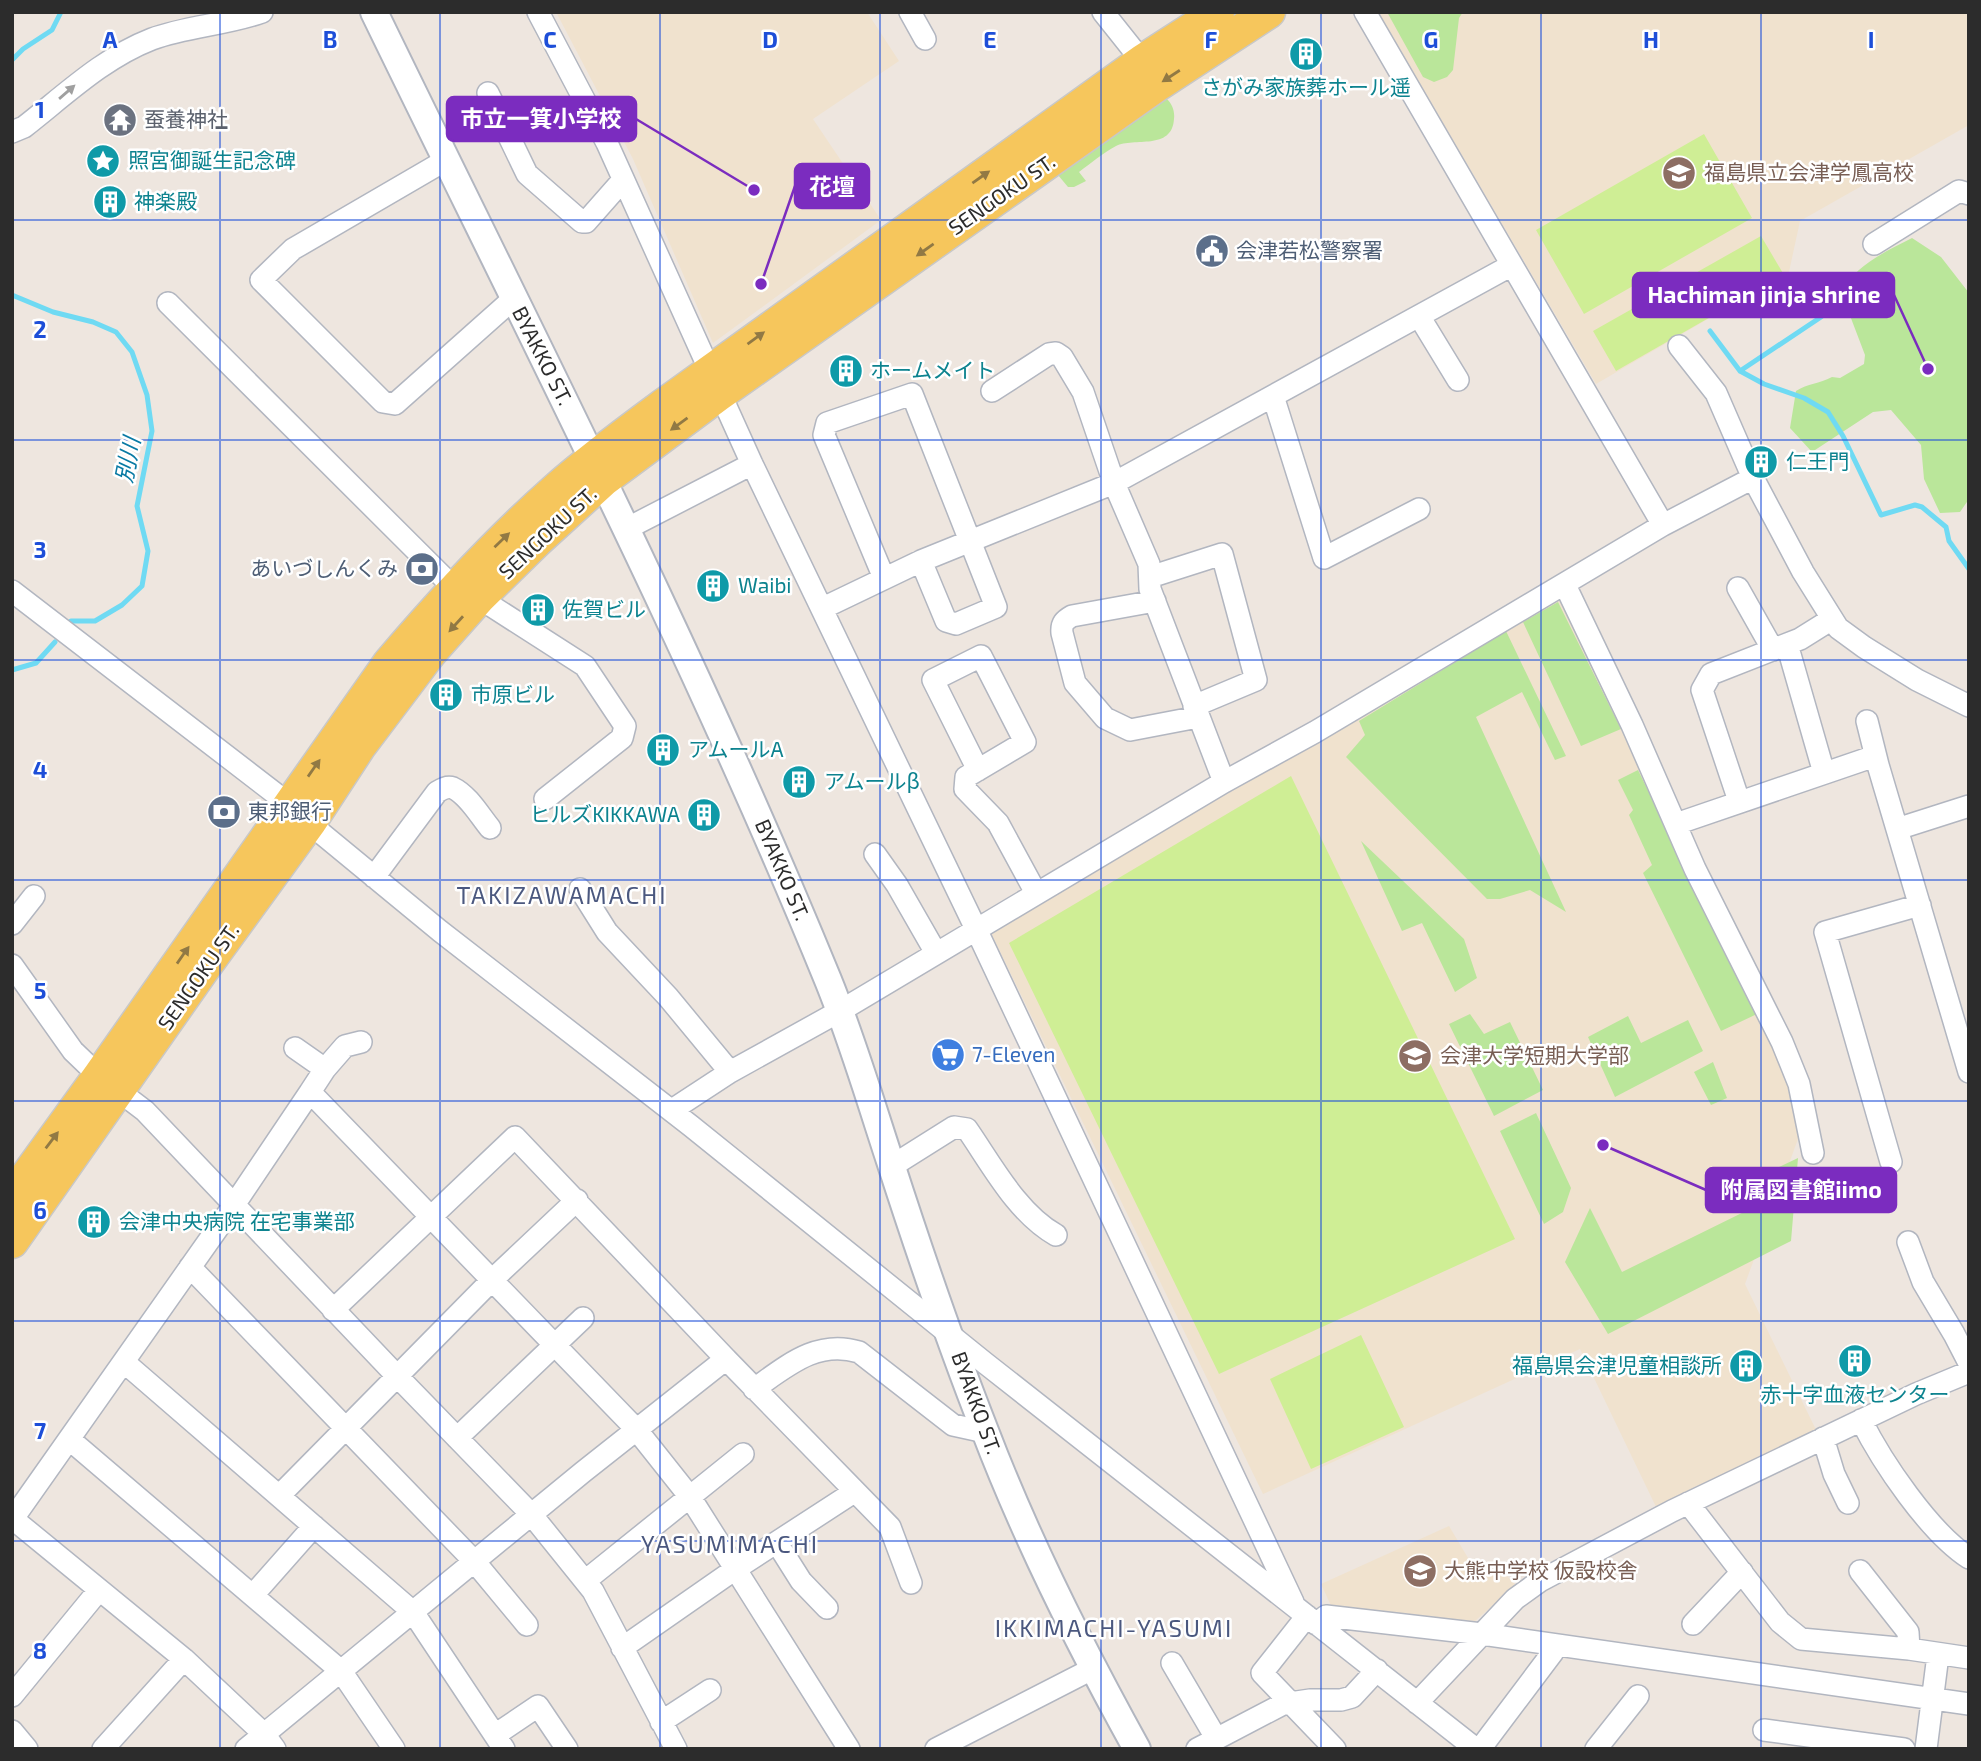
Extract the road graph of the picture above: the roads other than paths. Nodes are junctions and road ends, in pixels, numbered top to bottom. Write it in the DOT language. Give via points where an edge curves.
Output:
graph roads {
  1 [pos="262,12"];
  2 [pos="374,12"];
  3 [pos="538,12"];
  4 [pos="911,12"];
  5 [pos="1103,12"];
  6 [pos="1218,12"];
  7 [pos="1269,12"];
  8 [pos="1365,12"];
  9 [pos="925,39"];
  10 [pos="1142,61"];
  11 [pos="488,93"];
  12 [pos="12,132"];
  13 [pos="446,160"];
  14 [pos="623,180"];
  15 [pos="1969,194"];
  16 [pos="1874,244"];
  17 [pos="1511,265"];
  18 [pos="513,299"];
  19 [pos="168,303"];
  20 [pos="1419,316"];
  21 [pos="1679,346"];
  22 [pos="1458,380"];
  23 [pos="715,383"];
  24 [pos="992,391"];
  25 [pos="1273,396"];
  26 [pos="752,464"];
  27 [pos="598,469"];
  28 [pos="1754,478"];
  29 [pos="1114,483"];
  30 [pos="1419,509"];
  31 [pos="1663,526"];
  32 [pos="626,528"];
  33 [pos="968,541"];
  34 [pos="921,561"];
  35 [pos="1150,576"];
  36 [pos="884,578"];
  37 [pos="1565,585"];
  38 [pos="1738,588"];
  39 [pos="12,591"];
  40 [pos="467,594"];
  41 [pos="1155,601"];
  42 [pos="823,608"];
  43 [pos="1832,619"];
  44 [pos="1780,647"];
  45 [pos="1969,706"];
  46 [pos="1196,712"];
  47 [pos="1867,721"];
  48 [pos="1875,756"];
  49 [pos="978,770"];
  50 [pos="1824,773"];
  51 [pos="1224,782"];
  52 [pos="545,799"];
  53 [pos="1739,801"];
  54 [pos="1968,808"];
  55 [pos="300,813"];
  56 [pos="1676,824"];
  57 [pos="490,828"];
  58 [pos="1897,829"];
  59 [pos="875,853"];
  60 [pos="374,877"];
  61 [pos="580,889"];
  62 [pos="1036,893"];
  63 [pos="34,897"];
  64 [pos="1920,905"];
  65 [pos="12,924"];
  66 [pos="976,929"];
  67 [pos="936,953"];
  68 [pos="12,965"];
  69 [pos="840,1011"];
  70 [pos="361,1042"];
  71 [pos="295,1048"];
  72 [pos="325,1069"];
  73 [pos="730,1072"];
  74 [pos="1969,1072"];
  75 [pos="109,1084"];
  76 [pos="310,1092"];
  77 [pos="672,1110"];
  78 [pos="1814,1153"];
  79 [pos="1891,1162"];
  80 [pos="892,1166"];
  81 [pos="12,1196"];
  82 [pos="577,1200"];
  83 [pos="234,1205"];
  84 [pos="432,1216"];
  85 [pos="1056,1235"];
  86 [pos="12,1242"];
  87 [pos="1908,1242"];
  88 [pos="190,1267"];
  89 [pos="492,1280"];
  90 [pos="333,1310"];
  91 [pos="583,1318"];
  92 [pos="950,1333"];
  93 [pos="554,1345"];
  94 [pos="726,1359"];
  95 [pos="124,1362"];
  96 [pos="1969,1363"];
  97 [pos="1969,1372"];
  98 [pos="396,1375"];
  99 [pos="754,1389"];
  100 [pos="1861,1420"];
  101 [pos="345,1427"];
  102 [pos="636,1429"];
  103 [pos="985,1432"];
  104 [pos="457,1438"];
  105 [pos="1823,1438"];
  106 [pos="69,1439"];
  107 [pos="743,1454"];
  108 [pos="854,1492"];
  109 [pos="279,1496"];
  110 [pos="690,1497"];
  111 [pos="1688,1503"];
  112 [pos="1848,1503"];
  113 [pos="531,1514"];
  114 [pos="13,1519"];
  115 [pos="314,1526"];
  116 [pos="777,1543"];
  117 [pos="1969,1558"];
  118 [pos="474,1561"];
  119 [pos="734,1570"];
  120 [pos="1860,1571"];
  121 [pos="1742,1572"];
  122 [pos="585,1581"];
  123 [pos="911,1583"];
  124 [pos="99,1590"];
  125 [pos="253,1595"];
  126 [pos="827,1608"];
  127 [pos="413,1612"];
  128 [pos="1306,1616"];
  129 [pos="1693,1624"];
  130 [pos="527,1625"];
  131 [pos="1482,1634"];
  132 [pos="622,1648"];
  133 [pos="1909,1649"];
  134 [pos="1553,1652"];
  135 [pos="1938,1655"];
  136 [pos="1969,1658"];
  137 [pos="184,1659"];
  138 [pos="1172,1663"];
  139 [pos="1094,1668"];
  140 [pos="1377,1670"];
  141 [pos="341,1671"];
  142 [pos="710,1690"];
  143 [pos="12,1696"];
  144 [pos="1638,1696"];
  145 [pos="1933,1699"];
  146 [pos="1293,1702"];
  147 [pos="1417,1703"];
  148 [pos="1969,1704"];
  149 [pos="661,1722"];
  150 [pos="1764,1730"];
  151 [pos="12,1731"];
  152 [pos="1216,1738"];
  153 [pos="270,1741"];
  154 [pos="972,1741"];
  155 [pos="499,1742"];
  156 [pos="27,1749"];
  157 [pos="103,1749"];
  158 [pos="246,1749"];
  159 [pos="394,1749"];
  160 [pos="568,1749"];
  161 [pos="676,1749"];
  162 [pos="849,1749"];
  163 [pos="936,1749"];
  164 [pos="1138,1749"];
  165 [pos="1197,1749"];
  166 [pos="1335,1749"];
  167 [pos="1478,1749"];
  168 [pos="1596,1749"];
  169 [pos="1904,1749"];
  170 [pos="1926,1749"];
  12 -- 1 [label="street, one-way" via="89,73 152,39"];
  2 -- 13 [label="street, BYAKKO ST."];
  3 -- 14 [label="street"];
  4 -- 9 [label="street"];
  5 -- 10 [label="street"];
  6 -- 10 [label="main road, SENGOKU ST."];
  7 -- 23 [label="main road, SENGOKU ST., one-way"];
  8 -- 17 [label="street"];
  23 -- 10 [label="main road, SENGOKU ST., one-way"];
  11 -- 14 [label="street" via="527,174 582,222"];
  13 -- 18 [label="street, BYAKKO ST."];
  13 -- 18 [label="street" via="293,249 261,280 383,402 395,404"];
  14 -- 23 [label="street"];
  15 -- 16 [label="street" via="1959,191"];
  17 -- 20 [label="street"];
  17 -- 31 [label="street"];
  18 -- 27 [label="street, BYAKKO ST."];
  19 -- 40 [label="street"];
  20 -- 22 [label="street"];
  20 -- 25 [label="street"];
  21 -- 28 [label="street" via="1716,393"];
  23 -- 26 [label="street"];
  23 -- 27 [label="main road, SENGOKU ST."];
  24 -- 29 [label="street" via="1049,354 1062,357 1083,392"];
  25 -- 29 [label="street"];
  25 -- 30 [label="street" via="1324,558"];
  26 -- 32 [label="street"];
  26 -- 42 [label="street"];
  27 -- 32 [label="street, BYAKKO ST."];
  27 -- 40 [label="main road, SENGOKU ST."];
  28 -- 31 [label="street"];
  28 -- 43 [label="street"];
  29 -- 33 [label="street"];
  29 -- 35 [label="street"];
  31 -- 37 [label="street"];
  32 -- 69 [label="street, BYAKKO ST." via="739,770"];
  33 -- 34 [label="street"];
  33 -- 34 [label="street" via="996,607 956,624 946,621"];
  33 -- 36 [label="street" via="912,394 827,423 824,435"];
  34 -- 36 [label="street"];
  35 -- 41 [label="street"];
  35 -- 46 [label="street" via="1222,554 1256,680"];
  36 -- 42 [label="street"];
  37 -- 51 [label="street"];
  37 -- 56 [label="street"];
  38 -- 44 [label="street"];
  39 -- 55 [label="street"];
  40 -- 52 [label="street" via="585,666 625,726 622,738"];
  40 -- 55 [label="main road, SENGOKU ST." via="432,652 360,746"];
  41 -- 46 [label="street"];
  41 -- 46 [label="street" via="1066,619 1062,632 1075,683 1105,718 1130,730"];
  42 -- 66 [label="street"];
  43 -- 44 [label="street"];
  43 -- 45 [label="street" via="1864,647"];
  44 -- 50 [label="street"];
  44 -- 53 [label="street" via="1711,674 1702,690"];
  46 -- 51 [label="street"];
  47 -- 48 [label="street"];
  48 -- 50 [label="street"];
  48 -- 58 [label="street"];
  49 -- 49 [label="street" via="1025,742 981,656 933,680"];
  49 -- 62 [label="street" via="966,777 965,789 998,823"];
  50 -- 53 [label="street"];
  51 -- 62 [label="street"];
  53 -- 56 [label="street"];
  54 -- 58 [label="street"];
  55 -- 60 [label="street"];
  55 -- 75 [label="main road, SENGOKU ST." via="202,971"];
  56 -- 78 [label="street" via="1782,1042 1799,1084"];
  57 -- 60 [label="street" via="464,797 445,788 437,792"];
  58 -- 64 [label="street"];
  59 -- 67 [label="street"];
  60 -- 77 [label="street"];
  61 -- 73 [label="street" via="607,932"];
  62 -- 66 [label="street"];
  63 -- 65 [label="street"];
  64 -- 74 [label="street"];
  64 -- 79 [label="street" via="1825,932"];
  66 -- 67 [label="street"];
  66 -- 128 [label="street"];
  67 -- 69 [label="street"];
  68 -- 75 [label="street" via="72,1051"];
  69 -- 73 [label="street"];
  69 -- 80 [label="street, BYAKKO ST."];
  70 -- 72 [label="street" via="345,1046"];
  71 -- 72 [label="street"];
  72 -- 76 [label="street"];
  73 -- 77 [label="street"];
  81 -- 75 [label="main road, SENGOKU ST., one-way"];
  75 -- 83 [label="street" via="145,1111"];
  75 -- 86 [label="main road, SENGOKU ST."];
  76 -- 83 [label="street"];
  76 -- 84 [label="street"];
  77 -- 92 [label="street"];
  80 -- 85 [label="street" via="954,1128 967,1129 1009,1190 1042,1227"];
  80 -- 92 [label="street, BYAKKO ST."];
  82 -- 84 [label="street" via="515,1137"];
  82 -- 89 [label="street"];
  82 -- 94 [label="street"];
  83 -- 88 [label="street"];
  83 -- 90 [label="street"];
  84 -- 89 [label="street"];
  84 -- 90 [label="street"];
  87 -- 96 [label="street" via="1923,1282"];
  88 -- 95 [label="street"];
  88 -- 101 [label="street"];
  89 -- 93 [label="street"];
  89 -- 98 [label="street"];
  90 -- 98 [label="street"];
  91 -- 93 [label="street"];
  92 -- 103 [label="street, BYAKKO ST."];
  92 -- 128 [label="street"];
  93 -- 102 [label="street"];
  93 -- 104 [label="street"];
  94 -- 99 [label="street"];
  94 -- 102 [label="street"];
  95 -- 106 [label="street"];
  95 -- 109 [label="street"];
  97 -- 100 [label="street"];
  98 -- 101 [label="street"];
  98 -- 104 [label="street"];
  99 -- 103 [label="street" via="798,1359 843,1347 859,1352 953,1425"];
  99 -- 108 [label="street"];
  100 -- 105 [label="street"];
  100 -- 117 [label="street" via="1877,1453 1902,1487"];
  101 -- 109 [label="street"];
  101 -- 118 [label="street"];
  102 -- 110 [label="street"];
  102 -- 113 [label="street"];
  103 -- 139 [label="street, BYAKKO ST." via="1045,1572"];
  104 -- 113 [label="street"];
  105 -- 111 [label="street"];
  105 -- 112 [label="street"];
  106 -- 114 [label="street"];
  106 -- 125 [label="street"];
  107 -- 110 [label="street"];
  108 -- 116 [label="street"];
  108 -- 123 [label="street" via="890,1527"];
  109 -- 115 [label="street"];
  110 -- 119 [label="street"];
  110 -- 122 [label="street"];
  111 -- 121 [label="street"];
  111 -- 131 [label="street" via="1540,1581 1515,1599"];
  113 -- 118 [label="street"];
  113 -- 122 [label="street"];
  114 -- 124 [label="street"];
  115 -- 125 [label="street"];
  115 -- 127 [label="street"];
  116 -- 119 [label="street"];
  116 -- 126 [label="street" via="801,1581"];
  118 -- 127 [label="street"];
  118 -- 130 [label="street"];
  119 -- 132 [label="street"];
  119 -- 162 [label="street"];
  120 -- 133 [label="street" via="1908,1632"];
  121 -- 129 [label="street"];
  121 -- 133 [label="street" via="1780,1622 1801,1639"];
  122 -- 132 [label="street"];
  124 -- 137 [label="street"];
  124 -- 143 [label="street"];
  125 -- 141 [label="street"];
  127 -- 141 [label="street"];
  127 -- 155 [label="street"];
  128 -- 131 [label="street"];
  128 -- 140 [label="street"];
  128 -- 146 [label="street" via="1262,1672"];
  131 -- 145 [label="street"];
  131 -- 147 [label="street"];
  132 -- 149 [label="street"];
  133 -- 135 [label="street"];
  134 -- 167 [label="street"];
  135 -- 136 [label="street"];
  135 -- 145 [label="street"];
  137 -- 153 [label="street"];
  137 -- 157 [label="street"];
  138 -- 152 [label="street"];
  139 -- 154 [label="street"];
  139 -- 164 [label="street, BYAKKO ST."];
  140 -- 146 [label="street" via="1353,1697"];
  140 -- 147 [label="street"];
  141 -- 153 [label="street"];
  141 -- 159 [label="street"];
  142 -- 149 [label="street"];
  144 -- 168 [label="street"];
  145 -- 148 [label="street"];
  145 -- 170 [label="street"];
  146 -- 152 [label="street"];
  146 -- 166 [label="street"];
  147 -- 167 [label="street"];
  149 -- 161 [label="street"];
  150 -- 169 [label="street"];
  151 -- 156 [label="street"];
  152 -- 165 [label="street"];
  153 -- 158 [label="street"];
  154 -- 163 [label="street"];
  155 -- 160 [label="street" via="538,1706"];
}
